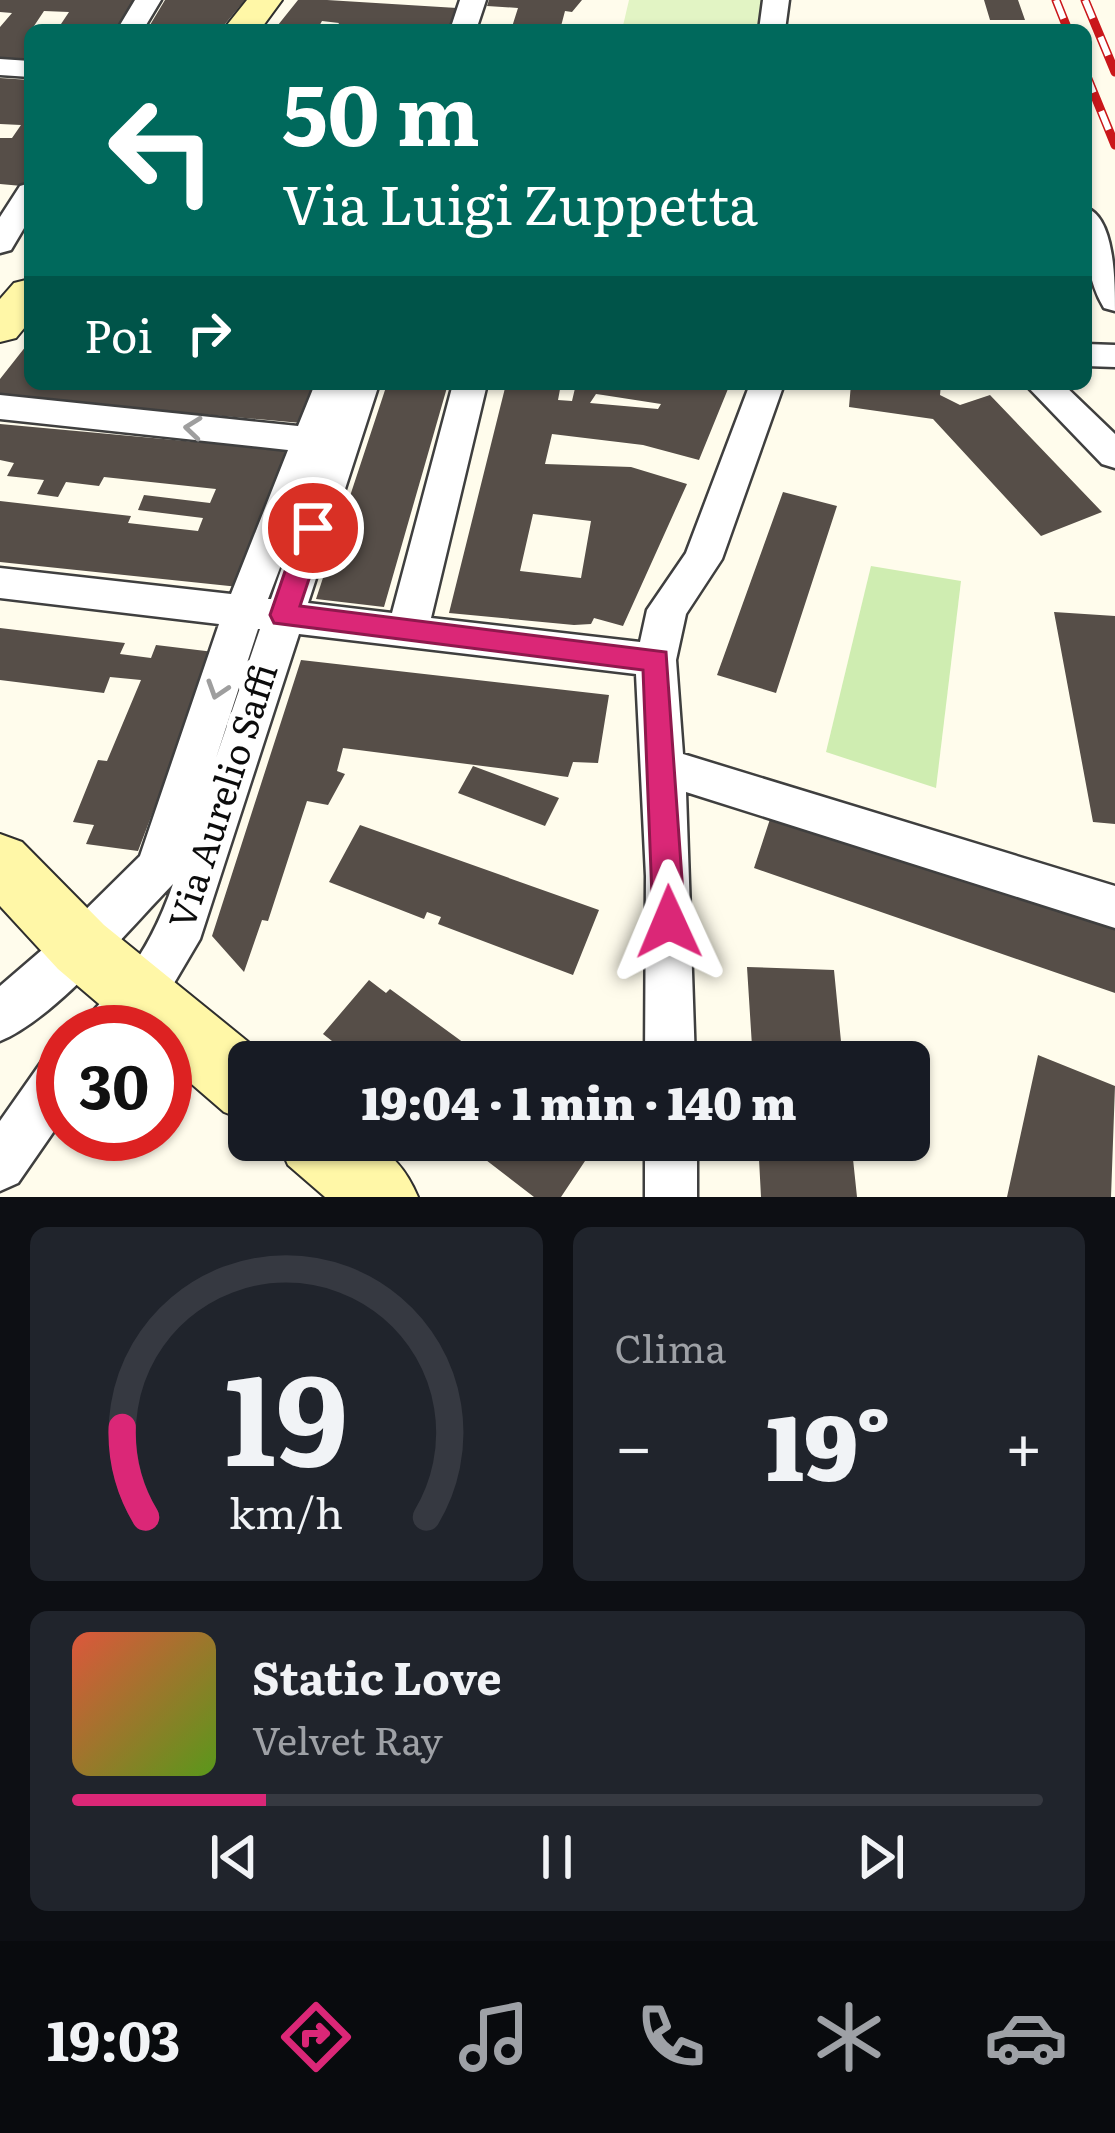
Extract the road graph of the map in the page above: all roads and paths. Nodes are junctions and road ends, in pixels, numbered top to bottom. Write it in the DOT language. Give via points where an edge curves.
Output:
graph roads {
  1 [pos="265,0"];
  2 [pos="442,0"];
  3 [pos="472,1"];
  4 [pos="246,24"];
  5 [pos="24,203"];
  6 [pos="1092,235"];
  7 [pos="0,243"];
  8 [pos="1115,302"];
  9 [pos="330,390"];
  10 [pos="359,390"];
  11 [pos="468,390"];
  12 [pos="764,390"];
  13 [pos="1048,390"];
  14 [pos="0,407"];
  15 [pos="310,440"];
  16 [pos="1115,455"];
  17 [pos="0,583"];
  18 [pos="264,613"];
  19 [pos="408,628"];
  20 [pos="656,660"];
  21 [pos="664,766"];
  22 [pos="0,862"];
  23 [pos="1115,907"];
  24 [pos="81,947"];
  25 [pos="116,1005"];
  26 [pos="129,1005"];
  27 [pos="0,1018"];
  28 [pos="670,1041"];
  29 [pos="192,1054"];
  30 [pos="228,1075"];
  31 [pos="36,1114"];
  32 [pos="338,1161"];
  33 [pos="670,1161"];
  34 [pos="0,1165"];
  35 [pos="381,1197"];
  36 [pos="671,1197"];
  1 -- 4 [label="street"];
  2 -- 3 [label="street"];
  5 -- 7 [label="street"];
  6 -- 8 [label="street"];
  9 -- 15 [label="street, Via Aurelio Saffi"];
  10 -- 18 [label="street, Via Aurelio Saffi"];
  11 -- 19 [label="street"];
  12 -- 20 [label="street" via="703,560 667,610"];
  13 -- 16 [label="street"];
  15 -- 14 [label="street, one-way"];
  15 -- 18 [label="street, Via Aurelio Saffi"];
  17 -- 18 [label="street"];
  18 -- 19 [label="street"];
  18 -- 24 [label="street, Via Aurelio Saffi, one-way" via="158,868"];
  18 -- 26 [label="street, Via Aurelio Saffi" via="177,939"];
  19 -- 20 [label="street"];
  20 -- 21 [label="street"];
  21 -- 23 [label="street"];
  21 -- 28 [label="street"];
  22 -- 24 [label="street"];
  24 -- 25 [label="street"];
  24 -- 27 [label="street, Via Aurelio Saffi"];
  29 -- 30 [label="street"];
  31 -- 34 [label="street"];
  32 -- 35 [label="street"];
  33 -- 36 [label="street"];
}
